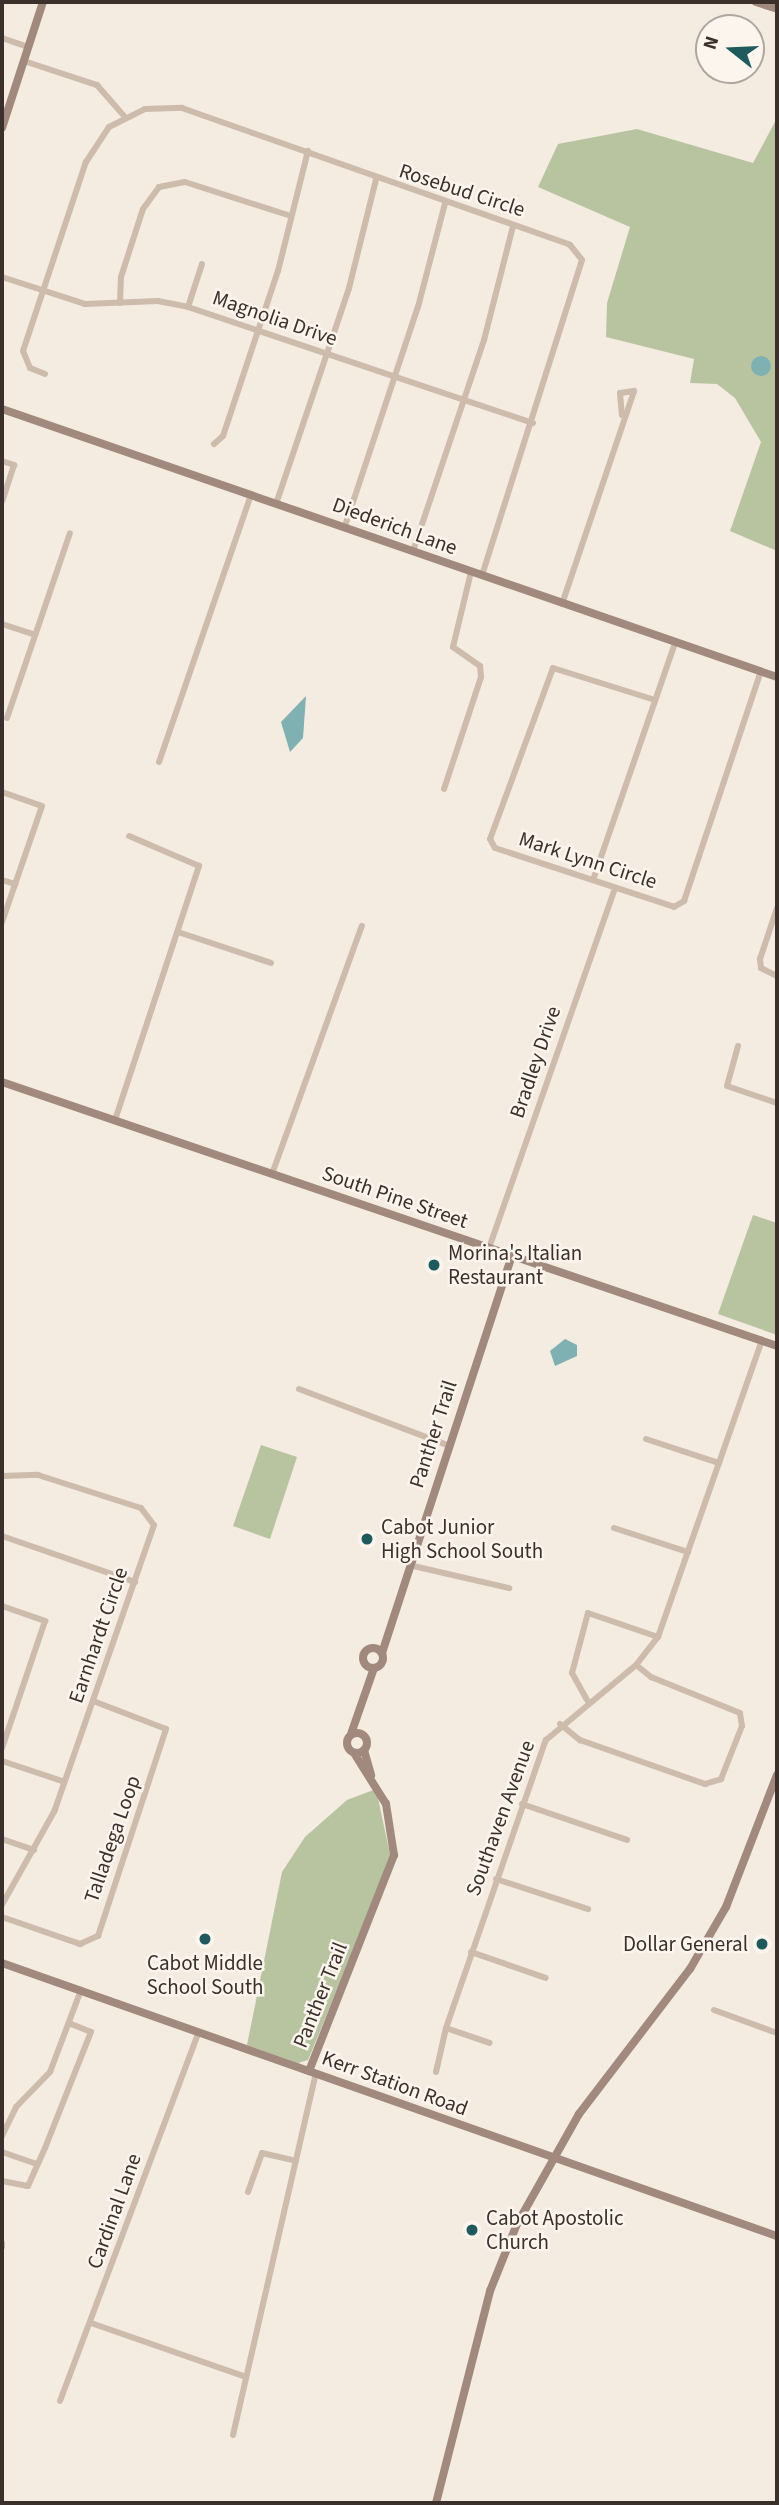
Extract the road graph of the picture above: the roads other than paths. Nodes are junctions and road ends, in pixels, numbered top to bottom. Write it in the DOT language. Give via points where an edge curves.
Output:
graph roads {
  1 [pos="43,2"];
  2 [pos="756,2"];
  3 [pos="777,9"];
  4 [pos="2,38"];
  5 [pos="28,47"];
  6 [pos="24,61"];
  7 [pos="124,116"];
  8 [pos="2,128"];
  9 [pos="308,151"];
  10 [pos="376,180"];
  11 [pos="444,203"];
  12 [pos="288,215"];
  13 [pos="513,226"];
  14 [pos="202,264"];
  15 [pos="2,277"];
  16 [pos="44,291"];
  17 [pos="120,303"];
  18 [pos="188,307"];
  19 [pos="257,330"];
  20 [pos="326,354"];
  21 [pos="45,374"];
  22 [pos="396,377"];
  23 [pos="464,400"];
  24 [pos="2,409"];
  25 [pos="622,415"];
  26 [pos="533,423"];
  27 [pos="214,444"];
  28 [pos="2,461"];
  29 [pos="251,495"];
  30 [pos="2,501"];
  31 [pos="276,504"];
  32 [pos="345,526"];
  33 [pos="70,533"];
  34 [pos="413,551"];
  35 [pos="471,572"];
  36 [pos="482,576"];
  37 [pos="562,604"];
  38 [pos="2,624"];
  39 [pos="35,635"];
  40 [pos="675,643"];
  41 [pos="761,671"];
  42 [pos="777,677"];
  43 [pos="655,700"];
  44 [pos="7,718"];
  45 [pos="159,762"];
  46 [pos="444,789"];
  47 [pos="2,792"];
  48 [pos="130,836"];
  49 [pos="2,880"];
  50 [pos="593,880"];
  51 [pos="15,884"];
  52 [pos="615,888"];
  53 [pos="777,908"];
  54 [pos="2,922"];
  55 [pos="362,926"];
  56 [pos="178,932"];
  57 [pos="271,964"];
  58 [pos="777,976"];
  59 [pos="738,1046"];
  60 [pos="2,1082"];
  61 [pos="777,1103"];
  62 [pos="115,1120"];
  63 [pos="272,1174"];
  64 [pos="489,1248"];
  65 [pos="512,1256"];
  66 [pos="762,1340"];
  67 [pos="777,1346"];
  68 [pos="299,1390"];
  69 [pos="646,1438"];
  70 [pos="447,1445"];
  71 [pos="719,1463"];
  72 [pos="2,1476"];
  73 [pos="614,1528"];
  74 [pos="2,1536"];
  75 [pos="688,1552"];
  76 [pos="409,1565"];
  77 [pos="135,1581"];
  78 [pos="509,1588"];
  79 [pos="2,1606"];
  80 [pos="658,1637"];
  81 [pos="378,1651"];
  82 [pos="636,1665"];
  83 [pos="370,1667"];
  84 [pos="587,1700"];
  85 [pos="93,1701"];
  86 [pos="560,1724"];
  87 [pos="356,1734"];
  88 [pos="2,1748"];
  89 [pos="365,1749"];
  90 [pos="354,1753"];
  91 [pos="2,1761"];
  92 [pos="371,1775"];
  93 [pos="777,1775"];
  94 [pos="65,1782"];
  95 [pos="522,1804"];
  96 [pos="2,1839"];
  97 [pos="627,1840"];
  98 [pos="34,1850"];
  99 [pos="496,1879"];
  100 [pos="2,1905"];
  101 [pos="588,1909"];
  102 [pos="2,1917"];
  103 [pos="471,1952"];
  104 [pos="2,1963"];
  105 [pos="546,1978"];
  106 [pos="81,1990"];
  107 [pos="714,2010"];
  108 [pos="69,2023"];
  109 [pos="446,2028"];
  110 [pos="199,2032"];
  111 [pos="777,2034"];
  112 [pos="490,2043"];
  113 [pos="313,2072"];
  114 [pos="436,2073"];
  115 [pos="2,2136"];
  116 [pos="2,2152"];
  117 [pos="552,2158"];
  118 [pos="296,2161"];
  119 [pos="36,2164"];
  120 [pos="2,2182"];
  121 [pos="248,2192"];
  122 [pos="777,2236"];
  123 [pos="91,2323"];
  124 [pos="246,2377"];
  125 [pos="60,2401"];
  126 [pos="233,2435"];
  127 [pos="436,2503"];
  1 -- 5 [label="street"];
  2 -- 3 [label="street"];
  4 -- 5 [label="street"];
  5 -- 6 [label="street"];
  6 -- 7 [label="street" via="97,85"];
  6 -- 8 [label="street"];
  7 -- 9 [label="street, Rosebud Circle" via="182,108"];
  7 -- 16 [label="street" via="100,136 86,162"];
  9 -- 10 [label="street, Rosebud Circle"];
  9 -- 12 [label="street"];
  10 -- 11 [label="street, Rosebud Circle"];
  10 -- 20 [label="street"];
  11 -- 13 [label="street, Rosebud Circle"];
  11 -- 22 [label="street"];
  12 -- 17 [label="street" via="185,182 159,187 143,209 125,266"];
  12 -- 19 [label="street"];
  13 -- 23 [label="street"];
  13 -- 26 [label="street, Rosebud Circle" via="570,244 582,260"];
  14 -- 18 [label="street"];
  15 -- 16 [label="street, Magnolia Drive"];
  16 -- 17 [label="street, Magnolia Drive" via="85,304"];
  16 -- 21 [label="street" via="23,351 30,368"];
  17 -- 18 [label="street, Magnolia Drive"];
  18 -- 19 [label="street, Magnolia Drive"];
  19 -- 20 [label="street, Magnolia Drive"];
  19 -- 27 [label="street" via="223,436"];
  20 -- 22 [label="street, Magnolia Drive"];
  20 -- 31 [label="street"];
  22 -- 23 [label="street, Magnolia Drive"];
  22 -- 32 [label="street"];
  23 -- 26 [label="street, Magnolia Drive"];
  23 -- 34 [label="street"];
  24 -- 29 [label="street, Diederich Lane"];
  25 -- 37 [label="street"];
  26 -- 36 [label="street, Rosebud Circle"];
  28 -- 30 [label="street" via="14,465"];
  29 -- 31 [label="street, Diederich Lane"];
  29 -- 45 [label="street"];
  31 -- 32 [label="street, Diederich Lane"];
  32 -- 34 [label="street, Diederich Lane"];
  33 -- 39 [label="street"];
  34 -- 35 [label="street, Diederich Lane"];
  35 -- 36 [label="street, Diederich Lane"];
  35 -- 46 [label="street" via="453,647 480,666 481,677"];
  36 -- 37 [label="street, Diederich Lane"];
  37 -- 40 [label="street, Diederich Lane"];
  38 -- 39 [label="street"];
  39 -- 44 [label="street"];
  40 -- 41 [label="street, Diederich Lane"];
  40 -- 43 [label="street"];
  41 -- 42 [label="street, Diederich Lane"];
  41 -- 52 [label="street, Mark Lynn Circle" via="684,901 674,907"];
  43 -- 50 [label="street"];
  43 -- 50 [label="street, Mark Lynn Circle" via="563,668 545,676 490,839 495,848"];
  47 -- 51 [label="street" via="42,806"];
  48 -- 56 [label="street" via="199,864"];
  49 -- 51 [label="street"];
  50 -- 52 [label="street, Mark Lynn Circle"];
  51 -- 54 [label="street"];
  52 -- 64 [label="street, Bradley Drive"];
  53 -- 58 [label="street" via="760,959 761,968"];
  55 -- 63 [label="street"];
  56 -- 57 [label="street"];
  56 -- 62 [label="street"];
  59 -- 61 [label="street" via="727,1086"];
  60 -- 62 [label="street, South Pine Street"];
  62 -- 63 [label="street, South Pine Street"];
  63 -- 64 [label="street, South Pine Street"];
  64 -- 65 [label="street, South Pine Street"];
  65 -- 66 [label="street, South Pine Street"];
  65 -- 70 [label="street, Panther Trail"];
  66 -- 67 [label="street, South Pine Street"];
  66 -- 71 [label="street, Southaven Avenue"];
  68 -- 70 [label="street" via="314,1400"];
  69 -- 71 [label="street"];
  70 -- 76 [label="street, Panther Trail"];
  71 -- 75 [label="street, Southaven Avenue"];
  72 -- 77 [label="street, Earnhardt Circle" via="38,1475 141,1508 153,1525"];
  73 -- 75 [label="street"];
  74 -- 77 [label="street"];
  75 -- 80 [label="street, Southaven Avenue"];
  76 -- 78 [label="street"];
  76 -- 81 [label="street, Panther Trail"];
  77 -- 85 [label="street, Earnhardt Circle"];
  79 -- 88 [label="street" via="45,1621"];
  80 -- 82 [label="street, Southaven Avenue"];
  80 -- 84 [label="street" via="588,1613 572,1660"];
  81 -- 83 [label="street"];
  81 -- 83 [label="street" via="365,1653"];
  82 -- 84 [label="street, Southaven Avenue"];
  82 -- 86 [label="street" via="651,1677 740,1713 742,1726 721,1779 693,1780 580,1740"];
  83 -- 87 [label="street" via="354,1713"];
  84 -- 86 [label="street, Southaven Avenue"];
  85 -- 94 [label="street, Earnhardt Circle"];
  85 -- 102 [label="street, Talladega Loop" via="166,1729 98,1936 80,1944"];
  86 -- 95 [label="street, Southaven Avenue" via="546,1741"];
  87 -- 89 [label="street, Panther Trail"];
  87 -- 90 [label="street" via="347,1744"];
  89 -- 90 [label="street"];
  89 -- 92 [label="street, Panther Trail"];
  90 -- 92 [label="street, Panther Trail"];
  91 -- 94 [label="street"];
  92 -- 113 [label="street, Panther Trail" via="394,1833 394,1854"];
  93 -- 117 [label="street" via="726,1907 690,1969"];
  94 -- 98 [label="street, Earnhardt Circle"];
  95 -- 97 [label="street"];
  95 -- 99 [label="street, Southaven Avenue"];
  96 -- 98 [label="street"];
  98 -- 100 [label="street, Earnhardt Circle"];
  99 -- 101 [label="street"];
  99 -- 103 [label="street, Southaven Avenue"];
  103 -- 105 [label="street"];
  103 -- 109 [label="street, Southaven Avenue"];
  104 -- 106 [label="street, Kerr Station Road"];
  106 -- 108 [label="street"];
  106 -- 110 [label="street, Kerr Station Road"];
  107 -- 111 [label="street"];
  108 -- 115 [label="street" via="50,2072 16,2107"];
  108 -- 119 [label="street" via="91,2032"];
  109 -- 112 [label="street"];
  109 -- 114 [label="street, Southaven Avenue"];
  110 -- 113 [label="street, Kerr Station Road"];
  110 -- 123 [label="street, Cardinal Lane"];
  113 -- 117 [label="street, Kerr Station Road"];
  113 -- 118 [label="street"];
  116 -- 119 [label="street"];
  117 -- 122 [label="street, Kerr Station Road"];
  117 -- 127 [label="street" via="491,2291"];
  118 -- 121 [label="street" via="262,2153"];
  118 -- 124 [label="street"];
  119 -- 120 [label="street" via="28,2186"];
  123 -- 124 [label="street"];
  123 -- 125 [label="street, Cardinal Lane"];
  124 -- 126 [label="street"];
}
